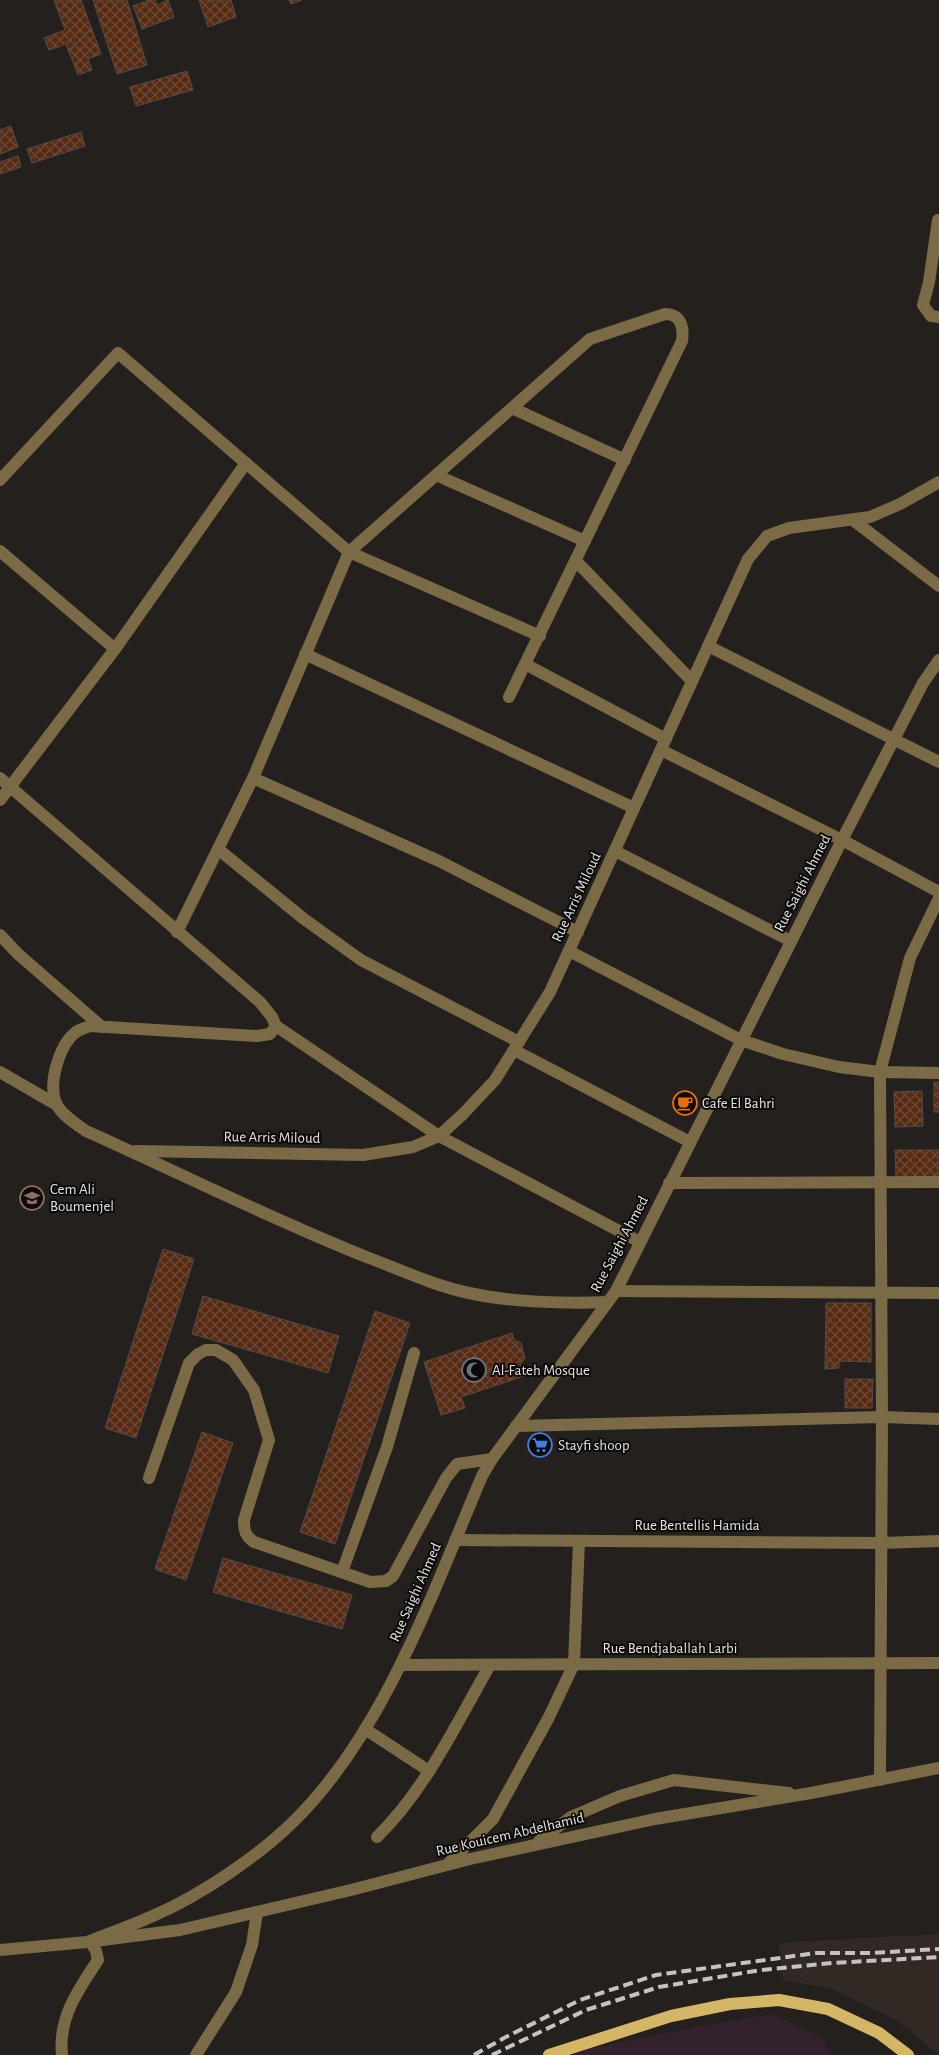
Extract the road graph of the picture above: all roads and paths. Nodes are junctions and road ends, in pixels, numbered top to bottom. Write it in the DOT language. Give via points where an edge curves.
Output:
graph roads {
  1 [pos="938,220"];
  2 [pos="939,317"];
  3 [pos="512,408"];
  4 [pos="625,460"];
  5 [pos="246,463"];
  6 [pos="436,475"];
  7 [pos="0,480"];
  8 [pos="939,482"];
  9 [pos="853,520"];
  10 [pos="586,541"];
  11 [pos="0,551"];
  12 [pos="349,552"];
  13 [pos="576,561"];
  14 [pos="939,586"];
  15 [pos="540,636"];
  16 [pos="708,646"];
  17 [pos="115,649"];
  18 [pos="305,654"];
  19 [pos="939,660"];
  20 [pos="525,664"];
  21 [pos="692,681"];
  22 [pos="509,697"];
  23 [pos="894,740"];
  24 [pos="663,745"];
  25 [pos="939,762"];
  26 [pos="0,778"];
  27 [pos="253,778"];
  28 [pos="10,787"];
  29 [pos="0,800"];
  30 [pos="634,808"];
  31 [pos="842,840"];
  32 [pos="218,849"];
  33 [pos="615,851"];
  34 [pos="939,892"];
  35 [pos="939,898"];
  36 [pos="177,932"];
  37 [pos="578,932"];
  38 [pos="0,935"];
  39 [pos="791,941"];
  40 [pos="569,952"];
  41 [pos="276,1026"];
  42 [pos="102,1027"];
  43 [pos="741,1040"];
  44 [pos="516,1046"];
  45 [pos="0,1072"];
  46 [pos="880,1072"];
  47 [pos="939,1072"];
  48 [pos="57,1105"];
  49 [pos="439,1136"];
  50 [pos="690,1142"];
  51 [pos="131,1151"];
  52 [pos="881,1182"];
  53 [pos="939,1182"];
  54 [pos="669,1183"];
  55 [pos="640,1242"];
  56 [pos="880,1292"];
  57 [pos="939,1293"];
  58 [pos="612,1296"];
  59 [pos="414,1353"];
  60 [pos="882,1417"];
  61 [pos="939,1419"];
  62 [pos="516,1426"];
  63 [pos="492,1459"];
  64 [pos="149,1478"];
  65 [pos="455,1540"];
  66 [pos="579,1541"];
  67 [pos="939,1541"];
  68 [pos="881,1543"];
  69 [pos="342,1572"];
  70 [pos="880,1663"];
  71 [pos="939,1663"];
  72 [pos="574,1664"];
  73 [pos="401,1665"];
  74 [pos="490,1665"];
  75 [pos="365,1729"];
  76 [pos="939,1768"];
  77 [pos="429,1771"];
  78 [pos="880,1780"];
  79 [pos="801,1794"];
  80 [pos="377,1837"];
  81 [pos="535,1844"];
  82 [pos="448,1864"];
  83 [pos="257,1912"];
  84 [pos="90,1941"];
  85 [pos="0,1950"];
  86 [pos="62,2055"];
  87 [pos="196,2055"];
  88 [pos="548,2055"];
  89 [pos="908,2055"];
  1 -- 2 [label="street" via="923,305 931,316"];
  3 -- 4 [label="street"];
  3 -- 4 [label="street" via="590,339 673,314 682,325 682,341"];
  3 -- 6 [label="street"];
  4 -- 10 [label="street"];
  5 -- 7 [label="street" via="118,352"];
  5 -- 12 [label="street"];
  5 -- 17 [label="street"];
  6 -- 10 [label="street"];
  6 -- 12 [label="street"];
  8 -- 9 [label="street, Rue Arris Miloud" via="900,504 870,517"];
  9 -- 14 [label="street"];
  9 -- 16 [label="street, Rue Arris Miloud" via="790,528 767,536 748,559"];
  10 -- 13 [label="street"];
  11 -- 17 [label="street"];
  12 -- 15 [label="street"];
  12 -- 18 [label="street"];
  13 -- 15 [label="street"];
  13 -- 21 [label="street"];
  15 -- 20 [label="street"];
  16 -- 21 [label="street, Rue Arris Miloud"];
  16 -- 23 [label="street"];
  17 -- 28 [label="street"];
  18 -- 27 [label="street"];
  18 -- 30 [label="street"];
  19 -- 23 [label="street, Rue Saighi Ahmed"];
  20 -- 22 [label="street"];
  20 -- 24 [label="street"];
  21 -- 24 [label="street, Rue Arris Miloud"];
  23 -- 25 [label="street"];
  23 -- 31 [label="street, Rue Saighi Ahmed"];
  24 -- 30 [label="street, Rue Arris Miloud"];
  24 -- 31 [label="street"];
  26 -- 28 [label="street"];
  27 -- 32 [label="street"];
  27 -- 37 [label="street" via="439,861"];
  28 -- 29 [label="street"];
  28 -- 36 [label="street"];
  30 -- 33 [label="street, Rue Arris Miloud"];
  31 -- 34 [label="street"];
  31 -- 39 [label="street, Rue Saighi Ahmed"];
  32 -- 36 [label="street"];
  32 -- 44 [label="street" via="304,919 361,960"];
  33 -- 37 [label="street, Rue Arris Miloud"];
  33 -- 39 [label="street"];
  35 -- 46 [label="street" via="910,958"];
  36 -- 41 [label="street" via="260,1002"];
  37 -- 40 [label="street, Rue Arris Miloud"];
  38 -- 42 [label="street"];
  39 -- 43 [label="street, Rue Saighi Ahmed"];
  40 -- 43 [label="street"];
  40 -- 44 [label="street, Rue Arris Miloud" via="550,992"];
  41 -- 42 [label="street" via="270,1034 257,1036"];
  41 -- 49 [label="street"];
  42 -- 48 [label="street" via="90,1026 76,1032 65,1045 54,1074"];
  43 -- 46 [label="street" via="839,1067"];
  43 -- 50 [label="street, Rue Saighi Ahmed"];
  44 -- 49 [label="street, Rue Arris Miloud" via="495,1080"];
  44 -- 50 [label="street"];
  45 -- 48 [label="street"];
  46 -- 47 [label="street"];
  46 -- 52 [label="street"];
  48 -- 51 [label="street" via="72,1122 86,1131"];
  49 -- 51 [label="street, Rue Arris Miloud" via="412,1147 363,1155"];
  49 -- 55 [label="street"];
  50 -- 54 [label="street, Rue Saighi Ahmed"];
  51 -- 58 [label="street" via="324,1240 468,1293 508,1299 588,1303"];
  52 -- 53 [label="street"];
  52 -- 54 [label="street"];
  52 -- 56 [label="street"];
  54 -- 55 [label="street, Rue Saighi Ahmed"];
  55 -- 58 [label="street, Rue Saighi Ahmed"];
  56 -- 57 [label="street"];
  56 -- 58 [label="street"];
  56 -- 60 [label="street"];
  58 -- 62 [label="street, Rue Saighi Ahmed"];
  59 -- 69 [label="street" via="388,1447"];
  60 -- 61 [label="street"];
  60 -- 62 [label="street"];
  60 -- 68 [label="street"];
  62 -- 63 [label="street, Rue Saighi Ahmed"];
  63 -- 65 [label="street, Rue Saighi Ahmed"];
  63 -- 69 [label="street" via="457,1464 446,1478 393,1576 386,1581 370,1582"];
  64 -- 69 [label="street" via="189,1363 206,1350 216,1350 233,1360 254,1390 269,1440 244,1520 247,1537"];
  65 -- 66 [label="street, Rue Bentellis Hamida"];
  65 -- 73 [label="street, Rue Saighi Ahmed"];
  66 -- 68 [label="street, Rue Bentellis Hamida"];
  66 -- 72 [label="street"];
  67 -- 68 [label="street, Rue Bentellis Hamida"];
  68 -- 70 [label="street"];
  70 -- 71 [label="street, Rue Bendjaballah Larbi"];
  70 -- 72 [label="street, Rue Bendjaballah Larbi"];
  70 -- 78 [label="street"];
  72 -- 74 [label="street, Rue Bendjaballah Larbi"];
  72 -- 82 [label="street" via="493,1819"];
  73 -- 74 [label="street, Rue Bendjaballah Larbi"];
  73 -- 75 [label="street, Rue Saighi Ahmed"];
  74 -- 77 [label="street"];
  75 -- 77 [label="street"];
  75 -- 84 [label="street, Rue Saighi Ahmed" via="326,1787 292,1824 260,1850 193,1895 158,1914"];
  76 -- 78 [label="street, Rue Kouicem Abdelhamid"];
  77 -- 80 [label="street" via="398,1816"];
  78 -- 79 [label="street, Rue Kouicem Abdelhamid"];
  79 -- 81 [label="street, Rue Kouicem Abdelhamid"];
  79 -- 81 [label="street" via="674,1780 620,1796 571,1817"];
  81 -- 82 [label="street, Rue Kouicem Abdelhamid"];
  82 -- 83 [label="street, Rue Kouicem Abdelhamid"];
  83 -- 84 [label="street, Rue Kouicem Abdelhamid" via="180,1930"];
  83 -- 87 [label="street" via="252,1945 236,1992"];
  84 -- 85 [label="street"];
  84 -- 86 [label="street" via="98,1960 73,1998 63,2024"];
  88 -- 89 [label="main road" via="671,2016 730,2004 779,2000 828,2008 879,2033"];
}
